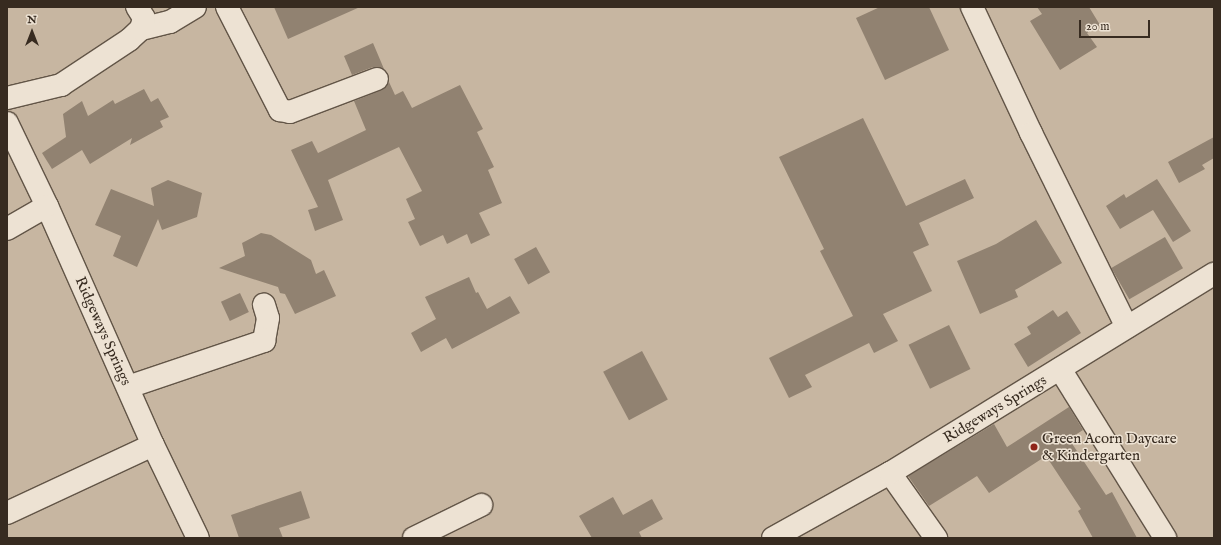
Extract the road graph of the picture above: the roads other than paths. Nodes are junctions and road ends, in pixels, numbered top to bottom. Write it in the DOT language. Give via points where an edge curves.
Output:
graph roads {
  1 [pos="136,7"];
  2 [pos="195,7"];
  3 [pos="227,7"];
  4 [pos="972,7"];
  5 [pos="141,29"];
  6 [pos="378,79"];
  7 [pos="7,98"];
  8 [pos="7,123"];
  9 [pos="47,206"];
  10 [pos="7,229"];
  11 [pos="1214,274"];
  12 [pos="264,305"];
  13 [pos="1127,327"];
  14 [pos="1060,369"];
  15 [pos="128,387"];
  16 [pos="153,445"];
  17 [pos="890,473"];
  18 [pos="481,505"];
  19 [pos="7,513"];
  20 [pos="198,538"];
  21 [pos="414,538"];
  22 [pos="773,538"];
  23 [pos="936,538"];
  24 [pos="1165,538"];
  1 -- 5 [label="street" via="144,18"];
  2 -- 5 [label="street" via="170,22"];
  3 -- 6 [label="street" via="280,110 290,112"];
  4 -- 13 [label="street"];
  5 -- 7 [label="street" via="129,40 61,85"];
  8 -- 9 [label="street, Ridgeways Springs"];
  9 -- 10 [label="street"];
  9 -- 15 [label="street, Ridgeways Springs"];
  11 -- 13 [label="street, Ridgeways Springs"];
  12 -- 15 [label="street" via="268,318 264,341"];
  13 -- 14 [label="street, Ridgeways Springs"];
  14 -- 17 [label="street, Ridgeways Springs"];
  14 -- 24 [label="street"];
  15 -- 16 [label="street, Ridgeways Springs"];
  16 -- 19 [label="street"];
  16 -- 20 [label="street, Ridgeways Springs"];
  17 -- 22 [label="street, Ridgeways Springs"];
  17 -- 23 [label="street"];
  18 -- 21 [label="street"];
}
